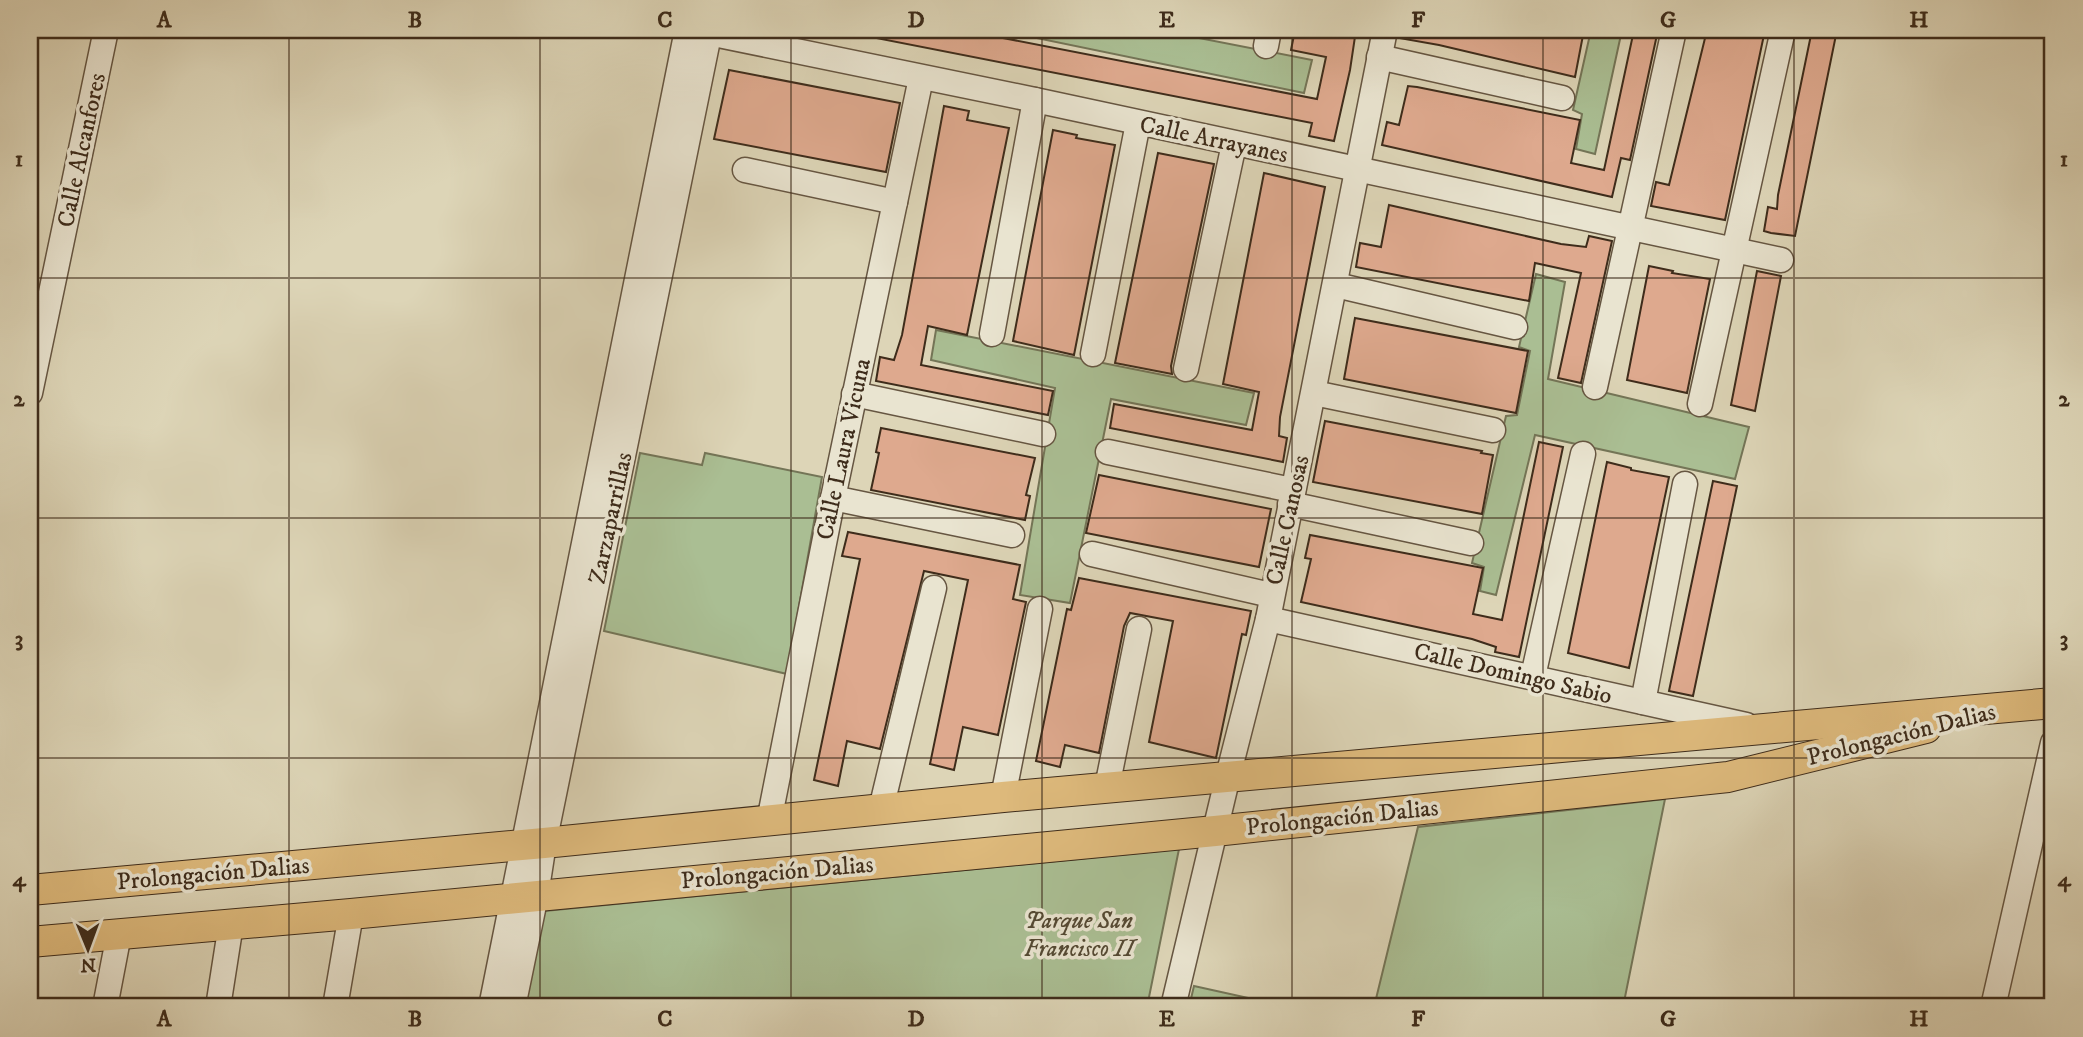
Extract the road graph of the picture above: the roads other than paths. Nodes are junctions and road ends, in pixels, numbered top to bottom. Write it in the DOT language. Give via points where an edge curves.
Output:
graph roads {
  1 [pos="106,30"];
  2 [pos="1385,30"];
  3 [pos="1674,30"];
  4 [pos="1783,30"];
  5 [pos="700,31"];
  6 [pos="1379,57"];
  7 [pos="921,78"];
  8 [pos="1562,98"];
  9 [pos="1035,100"];
  10 [pos="1138,123"];
  11 [pos="1234,144"];
  12 [pos="745,170"];
  13 [pos="1356,170"];
  14 [pos="895,202"];
  15 [pos="1629,228"];
  16 [pos="1734,251"];
  17 [pos="1781,260"];
  18 [pos="1336,285"];
  19 [pos="1515,327"];
  20 [pos="992,334"];
  21 [pos="1093,354"];
  22 [pos="1186,369"];
  23 [pos="1595,387"];
  24 [pos="30,393"];
  25 [pos="1314,393"];
  26 [pos="855,394"];
  27 [pos="1700,404"];
  28 [pos="1493,430"];
  29 [pos="1044,434"];
  30 [pos="1108,452"];
  31 [pos="1583,454"];
  32 [pos="1685,484"];
  33 [pos="1291,497"];
  34 [pos="832,498"];
  35 [pos="1012,535"];
  36 [pos="1471,543"];
  37 [pos="1092,554"];
  38 [pos="934,588"];
  39 [pos="1269,607"];
  40 [pos="1040,609"];
  41 [pos="1139,629"];
  42 [pos="1533,676"];
  43 [pos="1643,702"];
  44 [pos="2053,703"];
  45 [pos="2007,707"];
  46 [pos="1757,728"];
  47 [pos="2053,743"];
  48 [pos="1228,776"];
  49 [pos="1107,787"];
  50 [pos="1003,797"];
  51 [pos="881,809"];
  52 [pos="769,821"];
  53 [pos="1215,831"];
  54 [pos="534,844"];
  55 [pos="30,890"];
  56 [pos="524,896"];
  57 [pos="351,914"];
  58 [pos="231,924"];
  59 [pos="119,934"];
  60 [pos="30,942"];
  61 [pos="105,1007"];
  62 [pos="218,1007"];
  63 [pos="335,1007"];
  64 [pos="491,1007"];
  65 [pos="513,1007"];
  66 [pos="1173,1007"];
  67 [pos="1993,1007"];
  1 -- 24 [label="street, Calle Alcanfores"];
  2 -- 6 [label="street, Calle Canosas"];
  3 -- 15 [label="street"];
  4 -- 16 [label="street"];
  5 -- 7 [label="street, Calle Arrayanes"];
  5 -- 54 [label="street, Zarzaparrillas"];
  6 -- 8 [label="street"];
  6 -- 13 [label="street, Calle Canosas"];
  7 -- 9 [label="street, Calle Arrayanes"];
  7 -- 14 [label="street, Calle Laura Vicuna"];
  9 -- 10 [label="street, Calle Arrayanes"];
  9 -- 20 [label="street"];
  10 -- 11 [label="street, Calle Arrayanes"];
  10 -- 21 [label="street"];
  11 -- 13 [label="street, Calle Arrayanes"];
  11 -- 22 [label="street"];
  12 -- 14 [label="street"];
  13 -- 15 [label="street, Calle Arrayanes"];
  13 -- 18 [label="street, Calle Canosas"];
  14 -- 26 [label="street, Calle Laura Vicuna"];
  15 -- 16 [label="street, Calle Arrayanes"];
  15 -- 23 [label="street"];
  16 -- 17 [label="street, Calle Arrayanes"];
  16 -- 27 [label="street"];
  18 -- 19 [label="street"];
  18 -- 25 [label="street, Calle Canosas"];
  25 -- 28 [label="street"];
  25 -- 33 [label="street, Calle Canosas"];
  26 -- 29 [label="street"];
  26 -- 34 [label="street, Calle Laura Vicuna"];
  30 -- 33 [label="street"];
  31 -- 42 [label="street"];
  32 -- 43 [label="street"];
  33 -- 36 [label="street"];
  33 -- 39 [label="street, Calle Canosas"];
  34 -- 35 [label="street"];
  34 -- 52 [label="street, Calle Laura Vicuna"];
  37 -- 39 [label="street, Calle Domingo Sabio"];
  38 -- 51 [label="street"];
  39 -- 42 [label="street, Calle Domingo Sabio"];
  39 -- 48 [label="street, Calle Canosas"];
  40 -- 50 [label="street"];
  41 -- 49 [label="street"];
  42 -- 43 [label="street, Calle Domingo Sabio"];
  43 -- 46 [label="street, Calle Domingo Sabio"];
  44 -- 45 [label="main road"];
  45 -- 46 [label="main road, Prolongación Dalias"];
  45 -- 53 [label="main road, Prolongación Dalias" via="1728,777"];
  46 -- 48 [label="main road, Prolongación Dalias"];
  47 -- 67 [label="street"];
  48 -- 49 [label="main road, Prolongación Dalias"];
  48 -- 53 [label="street, Calle Canosas"];
  49 -- 50 [label="main road, Prolongación Dalias"];
  50 -- 51 [label="main road, Prolongación Dalias"];
  51 -- 52 [label="main road, Prolongación Dalias"];
  52 -- 54 [label="main road, Prolongación Dalias"];
  53 -- 56 [label="main road, Prolongación Dalias"];
  53 -- 66 [label="street, Calle Canosas"];
  54 -- 55 [label="main road, Prolongación Dalias"];
  54 -- 56 [label="street, Zarzaparrillas"];
  56 -- 57 [label="main road, Prolongación Dalias"];
  56 -- 64 [label="street, Zarzaparrillas"];
  56 -- 65 [label="street, Zarzaparrillas"];
  57 -- 58 [label="main road, Prolongación Dalias"];
  57 -- 63 [label="street"];
  58 -- 59 [label="main road, Prolongación Dalias"];
  58 -- 62 [label="street"];
  59 -- 60 [label="main road, Prolongación Dalias"];
  59 -- 61 [label="street"];
}
